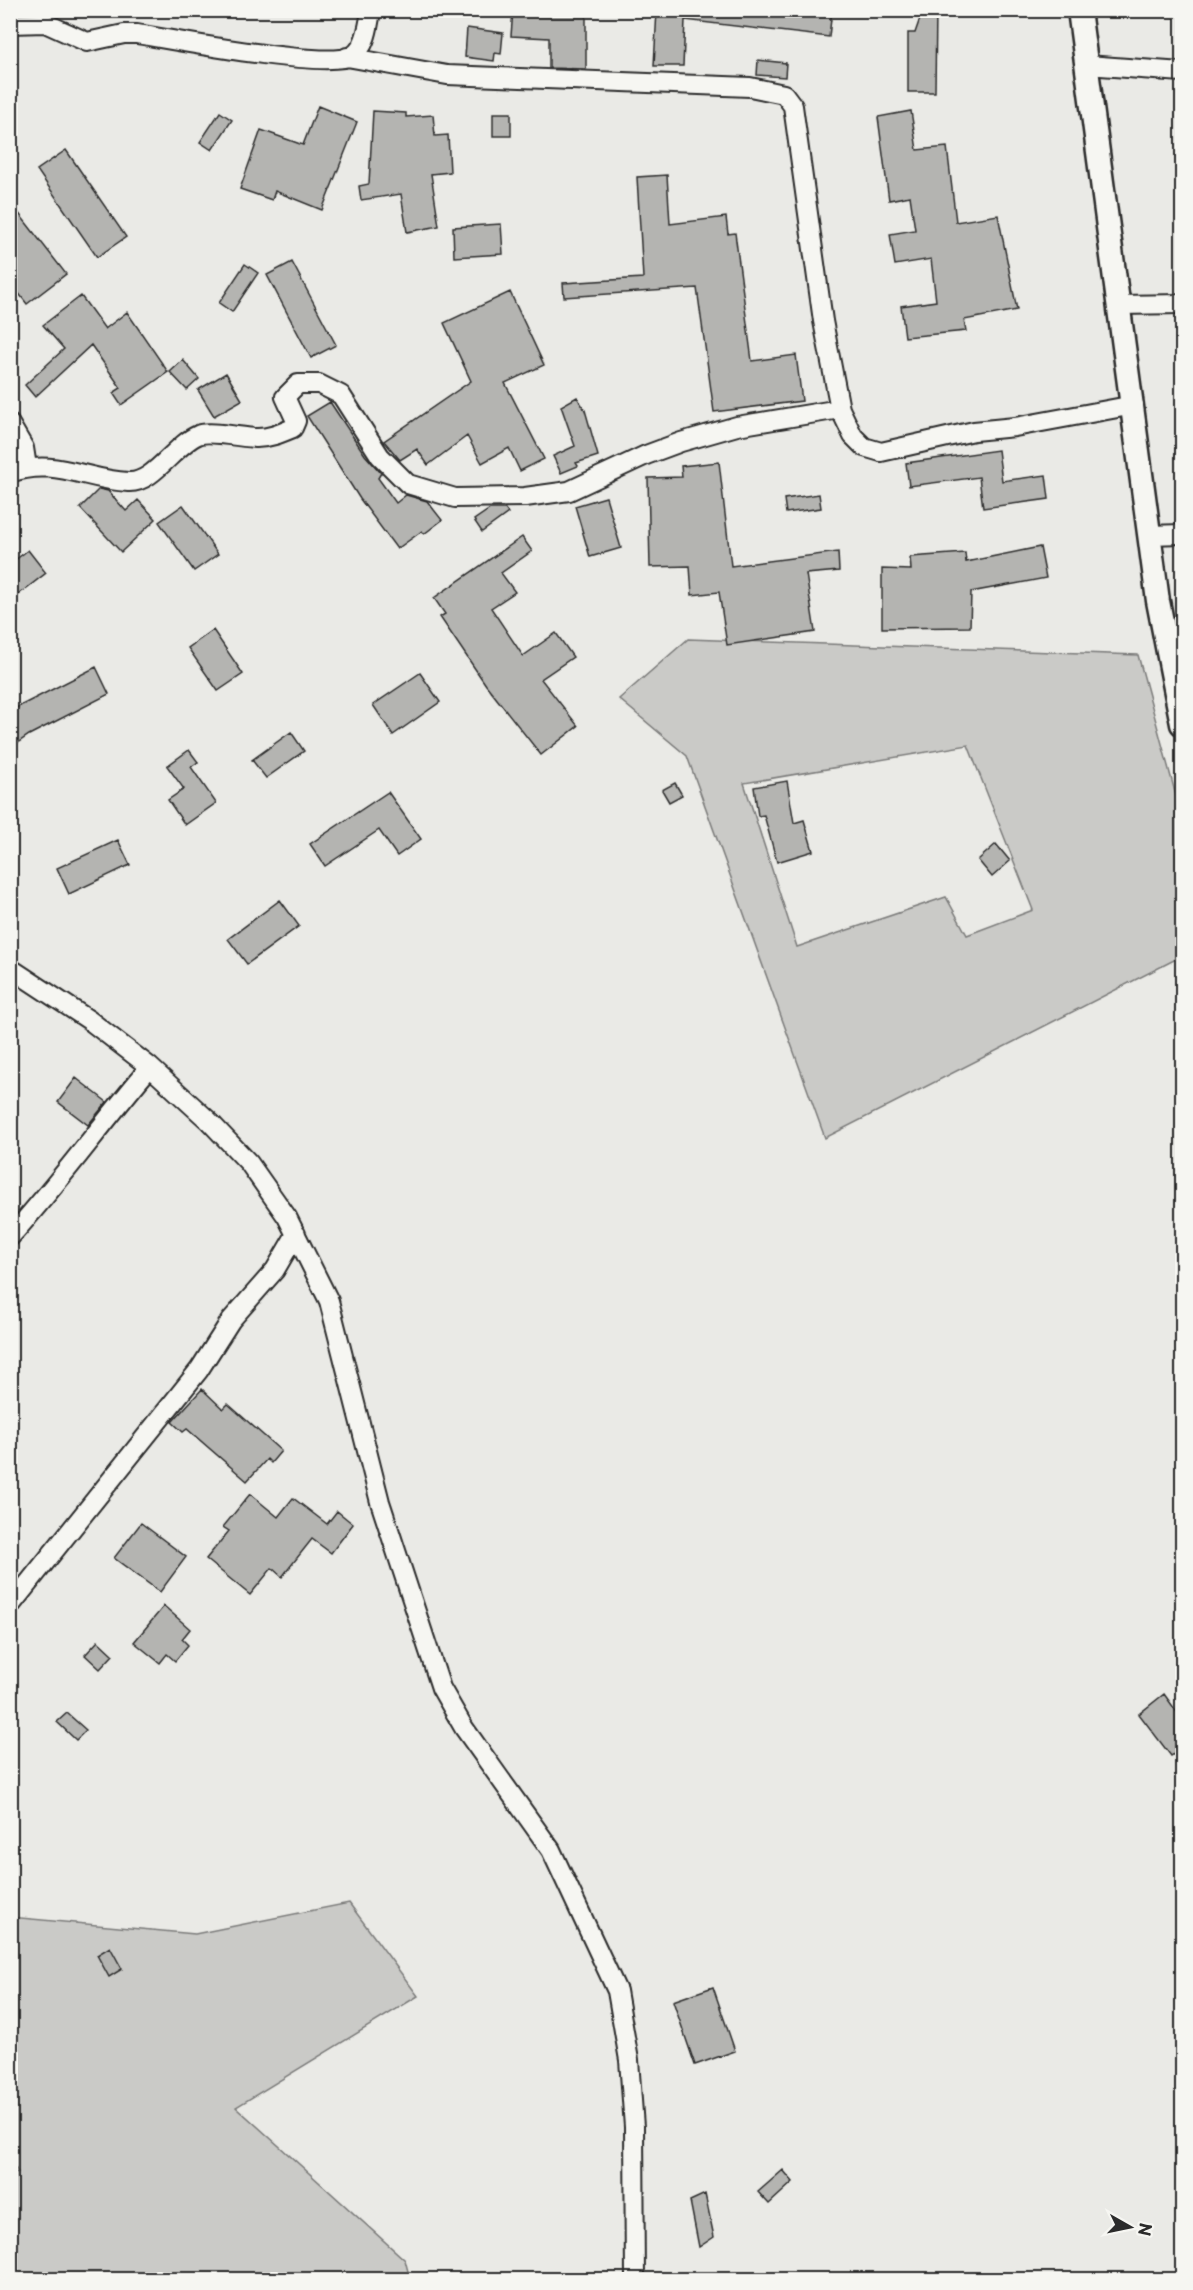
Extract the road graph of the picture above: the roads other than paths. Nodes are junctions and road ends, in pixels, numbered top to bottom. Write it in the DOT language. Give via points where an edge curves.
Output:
graph roads {
  1 [pos="371,10"];
  2 [pos="1079,10"];
  3 [pos="10,24"];
  4 [pos="347,57"];
  5 [pos="1088,65"];
  6 [pos="1182,72"];
  7 [pos="1182,304"];
  8 [pos="1119,305"];
  9 [pos="1134,405"];
  10 [pos="840,409"];
  11 [pos="10,424"];
  12 [pos="19,470"];
  13 [pos="1182,534"];
  14 [pos="1149,535"];
  15 [pos="1182,724"];
  16 [pos="10,968"];
  17 [pos="150,1067"];
  18 [pos="296,1234"];
  19 [pos="10,1237"];
  20 [pos="10,1606"];
  21 [pos="635,2280"];
  1 -- 4 [label="street" via="358,50"];
  2 -- 5 [label="main road"];
  3 -- 4 [label="street" via="45,23 87,42 137,34 284,56"];
  4 -- 10 [label="street" via="447,75 750,87 784,94 793,106 823,321"];
  5 -- 6 [label="street"];
  5 -- 8 [label="main road"];
  7 -- 8 [label="street"];
  8 -- 9 [label="main road"];
  9 -- 10 [label="street" via="1015,428 974,431 881,452 864,447 853,436"];
  9 -- 14 [label="main road"];
  10 -- 12 [label="street" via="704,435 646,455 569,491 525,497 455,498 408,484 380,456 341,395 319,384 298,384 285,397 296,421 292,428 259,438 200,434 179,446 143,479 129,482 58,467"];
  11 -- 12 [label="street" via="24,448"];
  13 -- 14 [label="street"];
  14 -- 15 [label="main road"];
  16 -- 17 [label="street" via="89,1020"];
  17 -- 18 [label="street" via="249,1163"];
  17 -- 19 [label="street" via="61,1180"];
  18 -- 20 [label="street" via="275,1270 231,1320 199,1370"];
  18 -- 21 [label="street" via="329,1301 380,1502 441,1688 464,1728 551,1850 617,1991 629,2060 634,2127"];
}
